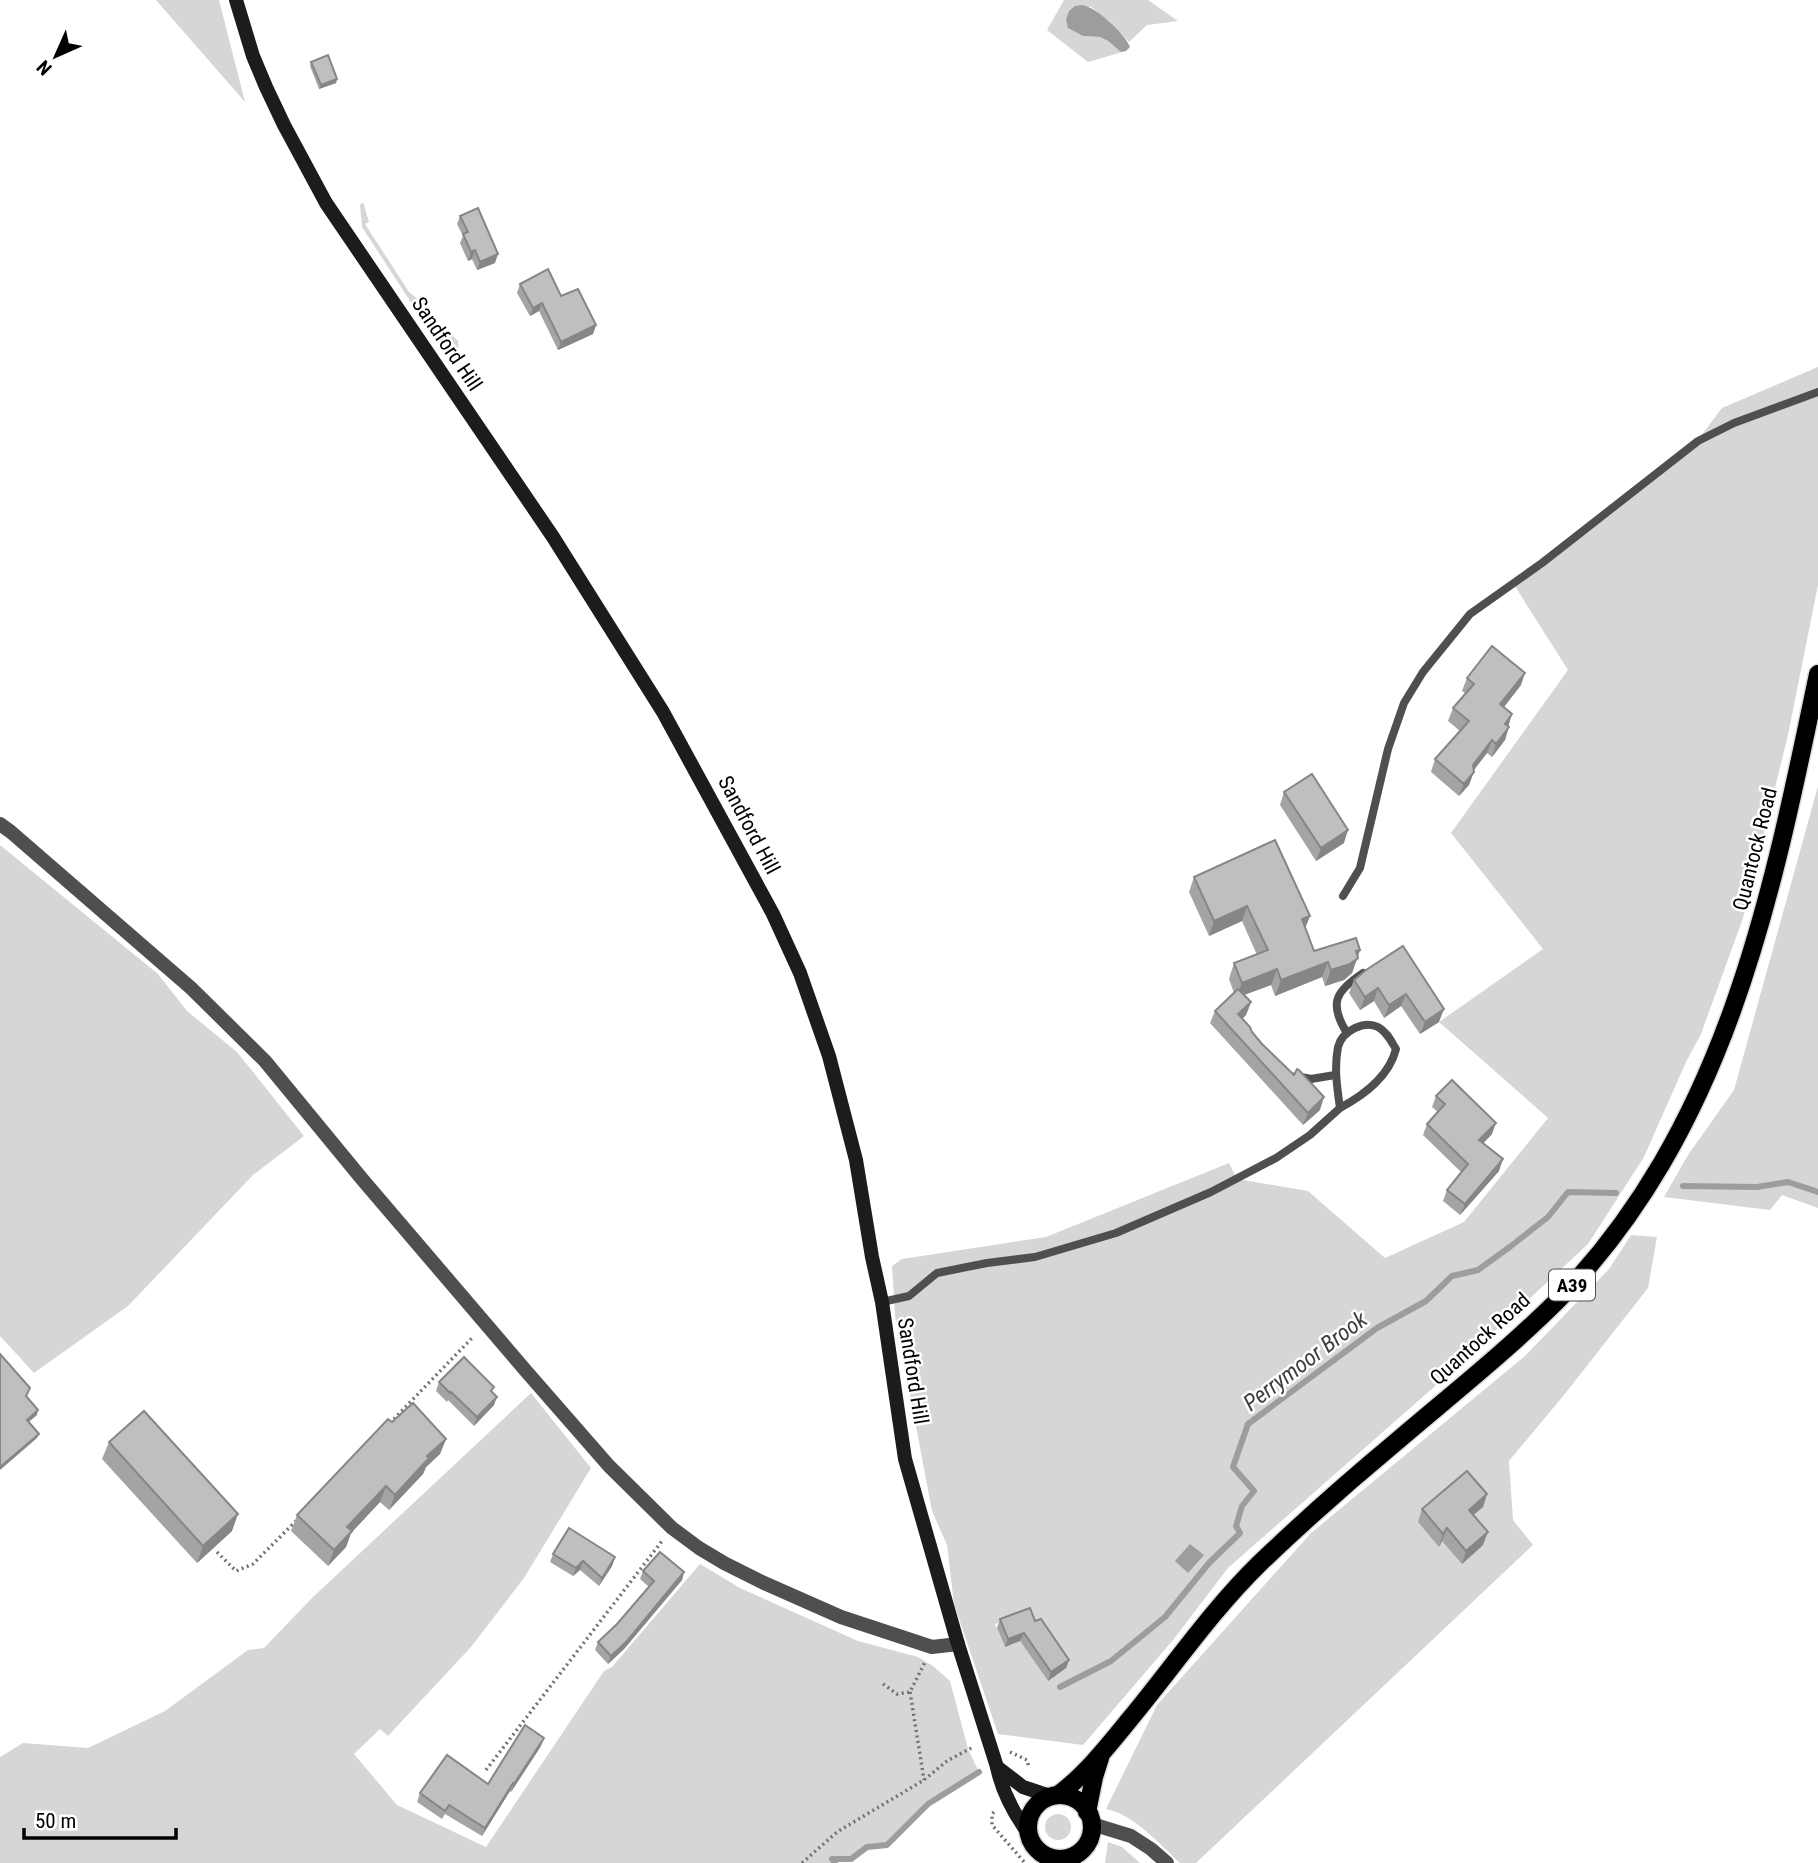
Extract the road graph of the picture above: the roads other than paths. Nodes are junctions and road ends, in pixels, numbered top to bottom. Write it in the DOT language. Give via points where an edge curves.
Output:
graph roads {
  1 [pos="236,0"];
  2 [pos="1818,392"];
  3 [pos="1818,674"];
  4 [pos="0,824"];
  5 [pos="1343,896"];
  6 [pos="1371,968"];
  7 [pos="1347,1033"];
  8 [pos="1290,1075"];
  9 [pos="1335,1075"];
  10 [pos="1340,1108"];
  11 [pos="882,1302"];
  12 [pos="957,1644"];
  13 [pos="1101,1755"];
  14 [pos="997,1767"];
  15 [pos="1054,1796"];
  16 [pos="1090,1818"];
  17 [pos="1028,1833"];
  18 [pos="1087,1844"];
  19 [pos="1050,1859"];
  20 [pos="1087,1863"];
  21 [pos="1167,1863"];
  1 -- 11 [label="main road, Sandford Hill" via="266,87 326,204 553,537 656,700 773,914 829,1056 856,1160"];
  2 -- 5 [label="lane" via="1698,441 1470,614 1404,703 1388,749 1360,868"];
  3 -- 13 [label="main road, Quantock Road / A39" via="1779,852 1734,1008 1692,1107 1636,1206 1582,1274 1532,1325 1333,1495 1254,1570 1197,1633"];
  4 -- 12 [label="street" via="191,988 265,1061 485,1324 609,1466 672,1528 764,1583 841,1616 932,1647"];
  6 -- 7 [label="lane" via="1337,997 1338,1019"];
  7 -- 9 [label="lane" via="1339,1043"];
  7 -- 10 [label="lane" via="1363,1025 1377,1027 1396,1049 1393,1062 1378,1080"];
  8 -- 9 [label="lane" via="1311,1079"];
  9 -- 10 [label="lane"];
  10 -- 11 [label="lane" via="1276,1158 1116,1233 1035,1257 937,1273 909,1296"];
  11 -- 12 [label="main road, Sandford Hill" via="905,1459"];
  12 -- 14 [label="main road, Sandford Hill"];
  13 -- 15 [label="main road, Quantock Road / A39" via="1072,1785"];
  13 -- 16 [label="main road, Quantock Road / A39"];
  14 -- 15 [label="main road" via="1023,1787"];
  14 -- 17 [label="main road, Sandford Hill" via="1008,1802"];
  15 -- 16 [label="main road" via="1072,1797"];
  15 -- 17 [label="main road, A39" via="1032,1812"];
  16 -- 18 [label="main road, A39"];
  16 -- 21 [label="street" via="1131,1836"];
  17 -- 19 [label="main road"];
  18 -- 19 [label="main road" via="1068,1858"];
  18 -- 20 [label="main road, A39"];
}
